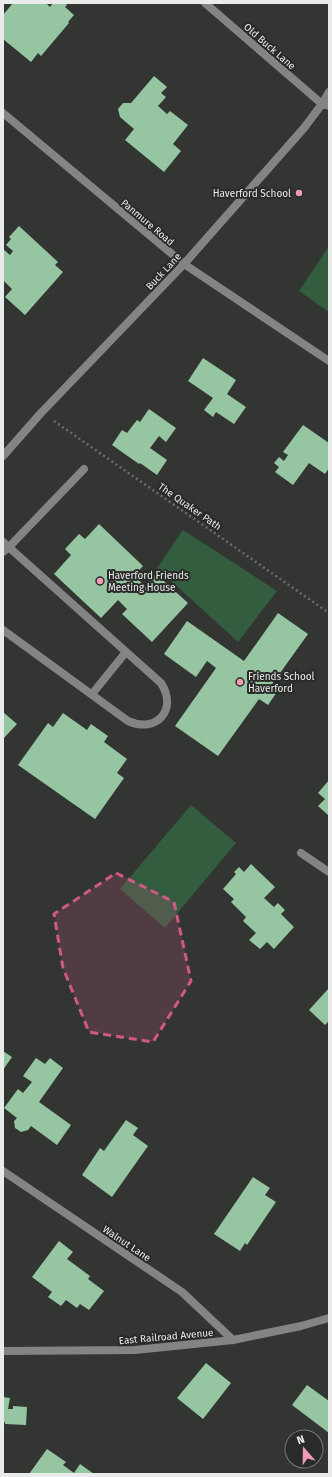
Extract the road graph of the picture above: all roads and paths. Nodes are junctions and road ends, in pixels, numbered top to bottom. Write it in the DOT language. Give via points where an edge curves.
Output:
graph roads {
  1 [pos="205,3"];
  2 [pos="329,92"];
  3 [pos="326,105"];
  4 [pos="3,114"];
  5 [pos="184,264"];
  6 [pos="329,361"];
  7 [pos="41,412"];
  8 [pos="3,456"];
  9 [pos="84,468"];
  10 [pos="5,547"];
  11 [pos="329,613"];
  12 [pos="3,630"];
  13 [pos="126,652"];
  14 [pos="92,694"];
  15 [pos="301,853"];
  16 [pos="329,872"];
  17 [pos="3,1171"];
  18 [pos="329,1318"];
  19 [pos="233,1340"];
  20 [pos="3,1351"];
  1 -- 3 [label="street, Old Buck Lane"];
  2 -- 3 [label="street, Buck Lane"];
  3 -- 5 [label="street, Buck Lane"];
  4 -- 5 [label="street, Panmure Road"];
  5 -- 6 [label="street, Panmure Road"];
  5 -- 7 [label="street, Buck Lane"];
  7 -- 8 [label="street, Buck Lane"];
  7 -- 11 [label="path, The Quaker Path"];
  9 -- 10 [label="street"];
  10 -- 13 [label="street"];
  12 -- 14 [label="street"];
  13 -- 14 [label="street"];
  13 -- 14 [label="street" via="166,690 168,697 164,713 152,723 136,724 128,721"];
  15 -- 16 [label="street"];
  17 -- 19 [label="street, Walnut Lane" via="182,1292"];
  18 -- 19 [label="street, East Railroad Avenue"];
  19 -- 20 [label="street, East Railroad Avenue" via="135,1350"];
}
